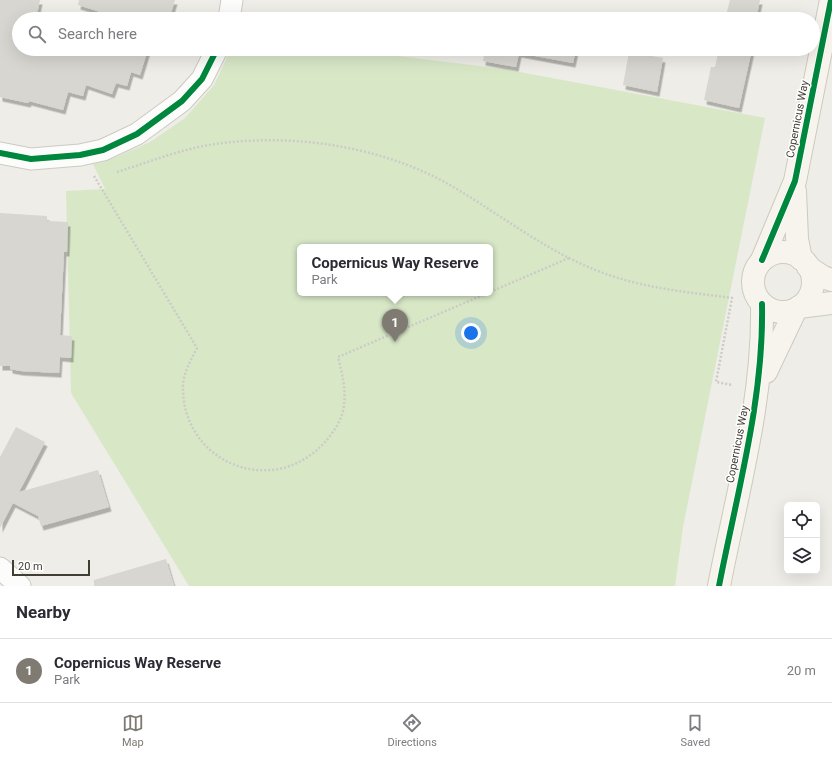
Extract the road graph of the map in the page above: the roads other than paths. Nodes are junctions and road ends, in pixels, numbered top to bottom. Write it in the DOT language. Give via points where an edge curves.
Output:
graph roads {
  1 [pos="232,0"];
  2 [pos="831,0"];
  3 [pos="230,12"];
  4 [pos="820,55"];
  5 [pos="214,56"];
  6 [pos="820,56"];
  7 [pos="0,153"];
  8 [pos="795,181"];
  9 [pos="762,260"];
  10 [pos="805,263"];
  11 [pos="832,280"];
  12 [pos="832,303"];
  13 [pos="762,304"];
  14 [pos="798,308"];
  15 [pos="758,390"];
  16 [pos="0,568"];
  17 [pos="20,586"];
  18 [pos="719,586"];
  1 -- 3 [label="street"];
  2 -- 4 [label="street, Copernicus Way"];
  5 -- 7 [label="street" via="202,79 182,101 137,134 103,150 80,155 31,159"];
  6 -- 8 [label="street, Copernicus Way"];
  8 -- 9 [label="street, Copernicus Way"];
  8 -- 10 [label="street, Copernicus Way" via="797,239"];
  9 -- 10 [label="street" via="777,253 794,254"];
  9 -- 13 [label="street" via="753,277 753,287"];
  10 -- 11 [label="street" via="823,277"];
  10 -- 14 [label="street" via="812,275 812,284 806,301"];
  12 -- 14 [label="street"];
  13 -- 14 [label="street" via="778,312"];
  13 -- 15 [label="street, Copernicus Way" via="763,336"];
  14 -- 15 [label="street, Copernicus Way" via="771,358"];
  15 -- 18 [label="street, Copernicus Way"];
  16 -- 17 [label="street"];
}
